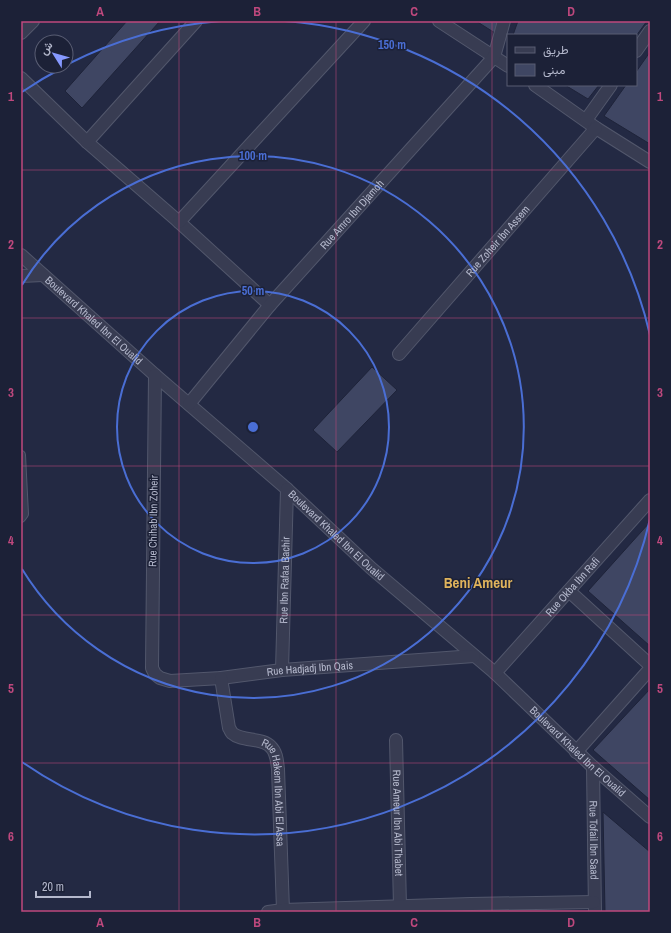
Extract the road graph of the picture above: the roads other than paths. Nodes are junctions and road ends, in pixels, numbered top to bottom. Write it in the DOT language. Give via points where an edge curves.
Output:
graph roads {
  1 [pos="33,21"];
  2 [pos="196,21"];
  3 [pos="364,21"];
  4 [pos="439,21"];
  5 [pos="504,21"];
  6 [pos="650,31"];
  7 [pos="21,33"];
  8 [pos="637,50"];
  9 [pos="494,57"];
  10 [pos="507,65"];
  11 [pos="21,78"];
  12 [pos="536,86"];
  13 [pos="610,86"];
  14 [pos="586,120"];
  15 [pos="596,128"];
  16 [pos="87,142"];
  17 [pos="650,162"];
  18 [pos="179,222"];
  19 [pos="21,255"];
  20 [pos="43,275"];
  21 [pos="21,276"];
  22 [pos="270,305"];
  23 [pos="399,354"];
  24 [pos="155,375"];
  25 [pos="189,404"];
  26 [pos="21,455"];
  27 [pos="288,489"];
  28 [pos="650,500"];
  29 [pos="21,518"];
  30 [pos="569,591"];
  31 [pos="474,656"];
  32 [pos="650,665"];
  33 [pos="152,668"];
  34 [pos="650,669"];
  35 [pos="282,670"];
  36 [pos="495,673"];
  37 [pos="221,678"];
  38 [pos="396,740"];
  39 [pos="576,752"];
  40 [pos="593,767"];
  41 [pos="650,817"];
  42 [pos="400,906"];
  43 [pos="594,907"];
  44 [pos="471,908"];
  45 [pos="283,910"];
  46 [pos="352,910"];
  47 [pos="268,912"];
  1 -- 7 [label="street"];
  2 -- 16 [label="street"];
  3 -- 18 [label="street"];
  4 -- 9 [label="street"];
  5 -- 9 [label="street, Rue Amro Ibn Djamoh"];
  6 -- 8 [label="street"];
  9 -- 10 [label="street"];
  9 -- 22 [label="street, Rue Amro Ibn Djamoh"];
  11 -- 16 [label="street"];
  12 -- 14 [label="street"];
  13 -- 14 [label="street"];
  14 -- 15 [label="street"];
  15 -- 17 [label="street"];
  15 -- 23 [label="street, Rue Zoheir Ibn Assem"];
  16 -- 18 [label="street"];
  18 -- 22 [label="street"];
  19 -- 20 [label="street, Boulevard Khaled Ibn El Oualid"];
  20 -- 21 [label="street"];
  20 -- 24 [label="street, Boulevard Khaled Ibn El Oualid"];
  22 -- 25 [label="street, Rue Amro Ibn Djamoh"];
  24 -- 25 [label="street, Boulevard Khaled Ibn El Oualid"];
  24 -- 33 [label="street, Rue Chihab Ibn Zoheir"];
  25 -- 27 [label="street, Boulevard Khaled Ibn El Oualid"];
  26 -- 29 [label="lane" via="24,514"];
  27 -- 31 [label="street, Boulevard Khaled Ibn El Oualid" via="371,568"];
  27 -- 35 [label="street, Rue Ibn Rafaa Bachir"];
  28 -- 30 [label="street, Rue Okba Ibn Rafi"];
  30 -- 32 [label="street"];
  30 -- 36 [label="street, Rue Okba Ibn Rafi"];
  31 -- 35 [label="street, Rue Hadjadj Ibn Qais"];
  31 -- 36 [label="street, Boulevard Khaled Ibn El Oualid"];
  33 -- 37 [label="street, Rue Hadjadj Ibn Qais" via="160,678 170,681"];
  34 -- 39 [label="street"];
  35 -- 37 [label="street, Rue Hadjadj Ibn Qais"];
  36 -- 39 [label="street, Boulevard Khaled Ibn El Oualid"];
  37 -- 45 [label="street, Rue Hakem Ibn Abi El Assa" via="229,728 239,737 265,743 276,755"];
  38 -- 42 [label="street, Rue Ameur Ibn Abi Thabet"];
  39 -- 40 [label="street, Boulevard Khaled Ibn El Oualid"];
  40 -- 41 [label="street, Boulevard Khaled Ibn El Oualid"];
  40 -- 43 [label="street, Rue Tofail Ibn Saad"];
  42 -- 44 [label="street"];
  42 -- 46 [label="street"];
  43 -- 44 [label="street"];
  45 -- 46 [label="street"];
  45 -- 47 [label="street"];
}
